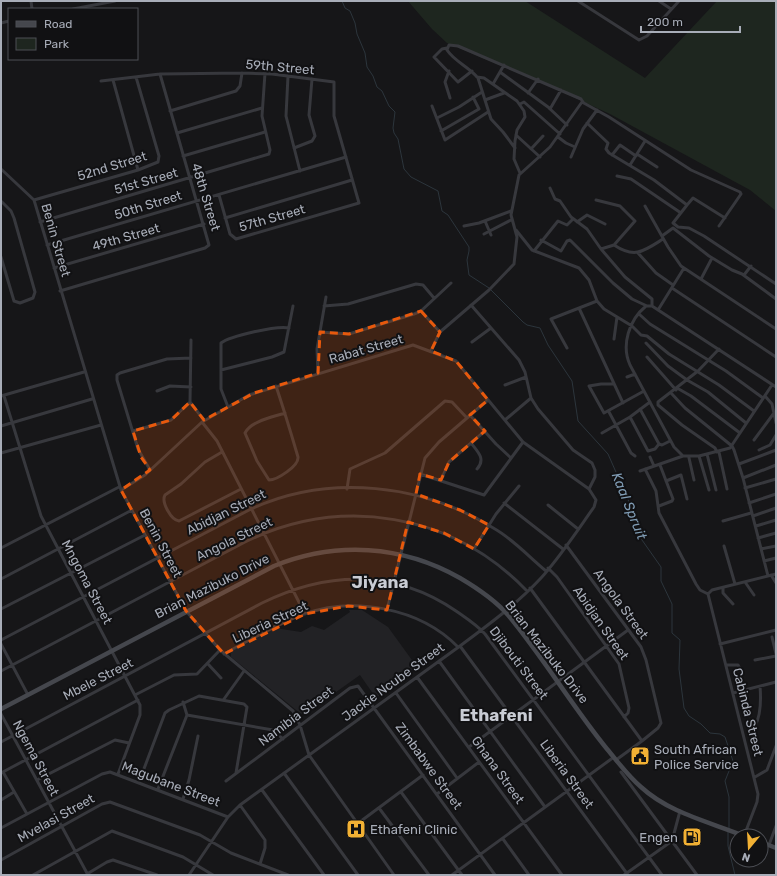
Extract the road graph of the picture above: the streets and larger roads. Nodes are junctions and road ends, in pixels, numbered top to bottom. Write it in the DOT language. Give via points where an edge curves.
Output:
graph roads {
  1 [pos="115,1"];
  2 [pos="578,1"];
  3 [pos="659,1"];
  4 [pos="679,1"];
  5 [pos="78,8"];
  6 [pos="671,9"];
  7 [pos="447,48"];
  8 [pos="504,65"];
  9 [pos="449,71"];
  10 [pos="472,71"];
  11 [pos="500,72"];
  12 [pos="242,73"];
  13 [pos="265,73"];
  14 [pos="160,74"];
  15 [pos="288,76"];
  16 [pos="136,77"];
  17 [pos="478,78"];
  18 [pos="312,79"];
  19 [pos="538,79"];
  20 [pos="112,80"];
  21 [pos="100,81"];
  22 [pos="493,84"];
  23 [pos="561,90"];
  24 [pos="482,92"];
  25 [pos="504,92"];
  26 [pos="528,93"];
  27 [pos="473,97"];
  28 [pos="450,98"];
  29 [pos="485,100"];
  30 [pos="583,102"];
  31 [pos="520,104"];
  32 [pos="432,106"];
  33 [pos="262,108"];
  34 [pos="550,109"];
  35 [pos="597,110"];
  36 [pos="170,111"];
  37 [pos="488,112"];
  38 [pos="437,118"];
  39 [pos="587,123"];
  40 [pos="567,124"];
  41 [pos="441,130"];
  42 [pos="265,132"];
  43 [pos="176,133"];
  44 [pos="560,134"];
  45 [pos="516,135"];
  46 [pos="543,136"];
  47 [pos="558,137"];
  48 [pos="645,141"];
  49 [pos="575,147"];
  50 [pos="294,148"];
  51 [pos="515,148"];
  52 [pos="531,149"];
  53 [pos="608,152"];
  54 [pos="612,155"];
  55 [pos="636,155"];
  56 [pos="183,156"];
  57 [pos="346,157"];
  58 [pos="606,157"];
  59 [pos="540,158"];
  60 [pos="571,158"];
  61 [pos="630,166"];
  62 [pos="657,167"];
  63 [pos="138,170"];
  64 [pos="2,171"];
  65 [pos="300,171"];
  66 [pos="520,173"];
  67 [pos="617,176"];
  68 [pos="189,178"];
  69 [pos="352,180"];
  70 [pos="550,188"];
  71 [pos="219,195"];
  72 [pos="34,200"];
  73 [pos="596,200"];
  74 [pos="1,201"];
  75 [pos="196,201"];
  76 [pos="360,202"];
  77 [pos="687,205"];
  78 [pos="645,206"];
  79 [pos="511,211"];
  80 [pos="681,213"];
  81 [pos="225,218"];
  82 [pos="725,218"];
  83 [pos="573,219"];
  84 [pos="511,220"];
  85 [pos="485,221"];
  86 [pos="40,222"];
  87 [pos="577,222"];
  88 [pos="204,224"];
  89 [pos="605,224"];
  90 [pos="464,226"];
  91 [pos="719,226"];
  92 [pos="515,229"];
  93 [pos="490,233"];
  94 [pos="484,234"];
  95 [pos="662,238"];
  96 [pos="541,240"];
  97 [pos="47,245"];
  98 [pos="614,245"];
  99 [pos="601,249"];
  100 [pos="534,251"];
  101 [pos="638,253"];
  102 [pos="1,258"];
  103 [pos="712,258"];
  104 [pos="751,266"];
  105 [pos="54,268"];
  106 [pos="684,268"];
  107 [pos="744,275"];
  108 [pos="701,279"];
  109 [pos="452,283"];
  110 [pos="776,284"];
  111 [pos="672,286"];
  112 [pos="60,291"];
  113 [pos="326,297"];
  114 [pos="434,298"];
  115 [pos="776,299"];
  116 [pos="597,301"];
  117 [pos="472,305"];
  118 [pos="293,306"];
  119 [pos="324,306"];
  120 [pos="647,306"];
  121 [pos="652,306"];
  122 [pos="579,308"];
  123 [pos="658,310"];
  124 [pos="421,311"];
  125 [pos="639,314"];
  126 [pos="617,317"];
  127 [pos="632,326"];
  128 [pos="289,328"];
  129 [pos="491,328"];
  130 [pos="776,329"];
  131 [pos="320,332"];
  132 [pos="440,332"];
  133 [pos="614,339"];
  134 [pos="191,340"];
  135 [pos="472,342"];
  136 [pos="646,343"];
  137 [pos="567,348"];
  138 [pos="718,349"];
  139 [pos="431,351"];
  140 [pos="647,357"];
  141 [pos="776,357"];
  142 [pos="191,358"];
  143 [pos="708,361"];
  144 [pos="221,370"];
  145 [pos="698,371"];
  146 [pos="84,372"];
  147 [pos="318,373"];
  148 [pos="635,374"];
  149 [pos="526,377"];
  150 [pos="627,377"];
  151 [pos="687,380"];
  152 [pos="614,384"];
  153 [pos="505,385"];
  154 [pos="772,385"];
  155 [pos="276,386"];
  156 [pos="191,387"];
  157 [pos="776,387"];
  158 [pos="676,389"];
  159 [pos="157,391"];
  160 [pos="644,391"];
  161 [pos="671,393"];
  162 [pos="2,396"];
  163 [pos="764,397"];
  164 [pos="92,398"];
  165 [pos="531,398"];
  166 [pos="488,400"];
  167 [pos="190,402"];
  168 [pos="650,402"];
  169 [pos="623,403"];
  170 [pos="228,407"];
  171 [pos="640,409"];
  172 [pos="754,411"];
  173 [pos="609,412"];
  174 [pos="285,413"];
  175 [pos="774,413"];
  176 [pos="470,415"];
  177 [pos="630,417"];
  178 [pos="467,418"];
  179 [pos="505,420"];
  180 [pos="203,421"];
  181 [pos="13,422"];
  182 [pos="746,423"];
  183 [pos="776,423"];
  184 [pos="101,425"];
  185 [pos="617,425"];
  186 [pos="1,426"];
  187 [pos="133,431"];
  188 [pos="485,431"];
  189 [pos="602,433"];
  190 [pos="740,433"];
  191 [pos="776,435"];
  192 [pos="754,440"];
  193 [pos="670,441"];
  194 [pos="523,442"];
  195 [pos="471,443"];
  196 [pos="659,444"];
  197 [pos="732,446"];
  198 [pos="20,448"];
  199 [pos="759,450"];
  200 [pos="776,450"];
  201 [pos="222,452"];
  202 [pos="718,452"];
  203 [pos="1,453"];
  204 [pos="707,454"];
  205 [pos="634,456"];
  206 [pos="683,456"];
  207 [pos="699,456"];
  208 [pos="650,457"];
  209 [pos="511,458"];
  210 [pos="689,458"];
  211 [pos="739,464"];
  212 [pos="660,465"];
  213 [pos="776,465"];
  214 [pos="654,466"];
  215 [pos="477,469"];
  216 [pos="645,469"];
  217 [pos="150,470"];
  218 [pos="640,471"];
  219 [pos="420,474"];
  220 [pos="743,478"];
  221 [pos="776,479"];
  222 [pos="440,480"];
  223 [pos="694,480"];
  224 [pos="666,481"];
  225 [pos="519,486"];
  226 [pos="120,488"];
  227 [pos="347,488"];
  228 [pos="589,488"];
  229 [pos="745,488"];
  230 [pos="241,489"];
  231 [pos="727,489"];
  232 [pos="709,490"];
  233 [pos="716,490"];
  234 [pos="416,494"];
  235 [pos="776,494"];
  236 [pos="595,495"];
  237 [pos="687,499"];
  238 [pos="504,503"];
  239 [pos="749,503"];
  240 [pos="548,505"];
  241 [pos="659,506"];
  242 [pos="776,508"];
  243 [pos="251,509"];
  244 [pos="132,510"];
  245 [pos="752,514"];
  246 [pos="776,520"];
  247 [pos="723,521"];
  248 [pos="408,522"];
  249 [pos="45,525"];
  250 [pos="489,526"];
  251 [pos="756,526"];
  252 [pos="578,529"];
  253 [pos="776,533"];
  254 [pos="264,534"];
  255 [pos="145,535"];
  256 [pos="758,538"];
  257 [pos="566,545"];
  258 [pos="724,546"];
  259 [pos="776,546"];
  260 [pos="1,548"];
  261 [pos="474,549"];
  262 [pos="563,549"];
  263 [pos="761,549"];
  264 [pos="58,550"];
  265 [pos="401,554"];
  266 [pos="157,558"];
  267 [pos="776,558"];
  268 [pos="764,561"];
  269 [pos="279,564"];
  270 [pos="547,570"];
  271 [pos="70,572"];
  272 [pos="776,574"];
  273 [pos="769,575"];
  274 [pos="1,579"];
  275 [pos="170,581"];
  276 [pos="745,582"];
  277 [pos="394,583"];
  278 [pos="776,583"];
  279 [pos="735,584"];
  280 [pos="723,588"];
  281 [pos="292,589"];
  282 [pos="529,590"];
  283 [pos="709,593"];
  284 [pos="754,595"];
  285 [pos="84,597"];
  286 [pos="733,604"];
  287 [pos="1,609"];
  288 [pos="387,610"];
  289 [pos="186,611"];
  290 [pos="504,612"];
  291 [pos="305,614"];
  292 [pos="95,621"];
  293 [pos="481,630"];
  294 [pos="628,630"];
  295 [pos="776,630"];
  296 [pos="205,635"];
  297 [pos="772,637"];
  298 [pos="1,640"];
  299 [pos="1,644"];
  300 [pos="720,644"];
  301 [pos="459,646"];
  302 [pos="606,646"];
  303 [pos="111,650"];
  304 [pos="220,650"];
  305 [pos="224,654"];
  306 [pos="776,655"];
  307 [pos="755,660"];
  308 [pos="439,661"];
  309 [pos="585,663"];
  310 [pos="208,664"];
  311 [pos="12,665"];
  312 [pos="726,665"];
  313 [pos="1,671"];
  314 [pos="244,671"];
  315 [pos="741,671"];
  316 [pos="126,677"];
  317 [pos="417,677"];
  318 [pos="221,678"];
  319 [pos="776,682"];
  320 [pos="558,683"];
  321 [pos="760,686"];
  322 [pos="396,693"];
  323 [pos="733,693"];
  324 [pos="28,695"];
  325 [pos="135,695"];
  326 [pos="224,699"];
  327 [pos="534,699"];
  328 [pos="138,700"];
  329 [pos="183,702"];
  330 [pos="374,708"];
  331 [pos="1,709"];
  332 [pos="1,714"];
  333 [pos="187,715"];
  334 [pos="512,716"];
  335 [pos="624,716"];
  336 [pos="245,725"];
  337 [pos="300,725"];
  338 [pos="749,729"];
  339 [pos="490,731"];
  340 [pos="13,736"];
  341 [pos="198,736"];
  342 [pos="283,739"];
  343 [pos="642,741"];
  344 [pos="1,742"];
  345 [pos="129,743"];
  346 [pos="776,746"];
  347 [pos="469,747"];
  348 [pos="309,756"];
  349 [pos="615,758"];
  350 [pos="26,759"];
  351 [pos="479,762"];
  352 [pos="2,772"];
  353 [pos="621,772"];
  354 [pos="284,773"];
  355 [pos="118,774"];
  356 [pos="236,774"];
  357 [pos="589,775"];
  358 [pos="423,776"];
  359 [pos="755,777"];
  360 [pos="457,778"];
  361 [pos="37,780"];
  362 [pos="226,781"];
  363 [pos="140,782"];
  364 [pos="158,789"];
  365 [pos="262,790"];
  366 [pos="567,791"];
  367 [pos="14,792"];
  368 [pos="401,792"];
  369 [pos="437,794"];
  370 [pos="183,799"];
  371 [pos="1,800"];
  372 [pos="49,802"];
  373 [pos="240,805"];
  374 [pos="546,807"];
  375 [pos="379,808"];
  376 [pos="680,811"];
  377 [pos="27,814"];
  378 [pos="228,817"];
  379 [pos="524,823"];
  380 [pos="357,824"];
  381 [pos="776,826"];
  382 [pos="62,827"];
  383 [pos="1,828"];
  384 [pos="747,828"];
  385 [pos="729,830"];
  386 [pos="503,839"];
  387 [pos="211,841"];
  388 [pos="672,841"];
  389 [pos="769,845"];
  390 [pos="776,848"];
  391 [pos="75,851"];
  392 [pos="481,855"];
  393 [pos="648,857"];
  394 [pos="1,860"];
  395 [pos="196,864"];
  396 [pos="260,864"];
  397 [pos="458,871"];
  398 [pos="88,874"];
  399 [pos="626,874"];
  400 [pos="33,875"];
  401 [pos="157,875"];
  402 [pos="189,875"];
  403 [pos="213,875"];
  404 [pos="288,875"];
  405 [pos="324,875"];
  406 [pos="358,875"];
  407 [pos="394,875"];
  408 [pos="429,875"];
  409 [pos="452,875"];
  410 [pos="462,875"];
  411 [pos="495,875"];
  412 [pos="529,875"];
  413 [pos="562,875"];
  414 [pos="662,875"];
  415 [pos="697,875"];
  1 -- 5 [label="street"];
  2 -- 6 [label="street" via="639,40 647,36"];
  3 -- 6 [label="street"];
  4 -- 6 [label="street"];
  7 -- 8 [label="street" via="452,44"];
  7 -- 9 [label="street" via="442,49 434,57"];
  7 -- 10 [label="street" via="452,56"];
  8 -- 11 [label="street"];
  8 -- 19 [label="street"];
  9 -- 10 [label="street" via="459,82"];
  9 -- 28 [label="street" via="445,85"];
  10 -- 17 [label="street"];
  11 -- 22 [label="street"];
  11 -- 26 [label="street"];
  12 -- 13 [label="street, 59th Street"];
  12 -- 14 [label="street, 59th Street"];
  12 -- 36 [label="street" via="240,86 236,91"];
  13 -- 15 [label="street, 59th Street"];
  13 -- 33 [label="street, 51st Street"];
  14 -- 16 [label="street, 59th Street"];
  14 -- 36 [label="street, 48th Street"];
  15 -- 18 [label="street, 59th Street"];
  15 -- 50 [label="street" via="286,116"];
  16 -- 20 [label="street, 59th Street"];
  16 -- 63 [label="street, 52nd Street" via="159,158 156,164"];
  17 -- 22 [label="street" via="484,77"];
  17 -- 24 [label="street"];
  18 -- 50 [label="street" via="309,115 315,136 312,141"];
  18 -- 57 [label="street, 59th Street" via="335,84 333,111"];
  19 -- 23 [label="street"];
  19 -- 26 [label="street"];
  20 -- 21 [label="street, 59th Street"];
  20 -- 63 [label="street"];
  22 -- 25 [label="street"];
  23 -- 30 [label="street"];
  23 -- 34 [label="street"];
  24 -- 27 [label="street"];
  24 -- 29 [label="street"];
  25 -- 29 [label="street"];
  25 -- 31 [label="street"];
  26 -- 34 [label="street"];
  27 -- 38 [label="street"];
  27 -- 41 [label="street" via="478,108"];
  29 -- 37 [label="street"];
  30 -- 35 [label="street"];
  30 -- 40 [label="street"];
  31 -- 44 [label="street" via="524,102"];
  31 -- 45 [label="street" via="525,118"];
  32 -- 38 [label="street"];
  33 -- 42 [label="street, 51st Street"];
  33 -- 43 [label="street"];
  34 -- 40 [label="street"];
  35 -- 39 [label="street"];
  35 -- 48 [label="street"];
  36 -- 43 [label="street, 48th Street"];
  37 -- 41 [label="street" via="445,140"];
  37 -- 51 [label="street" via="493,123"];
  38 -- 41 [label="street"];
  39 -- 49 [label="street"];
  39 -- 53 [label="street" via="608,143"];
  40 -- 44 [label="street"];
  42 -- 56 [label="street"];
  42 -- 68 [label="street, 51st Street" via="269,154"];
  43 -- 56 [label="street, 48th Street"];
  44 -- 47 [label="street"];
  45 -- 51 [label="street"];
  45 -- 52 [label="street"];
  46 -- 52 [label="street"];
  47 -- 49 [label="street"];
  47 -- 59 [label="street"];
  48 -- 55 [label="street"];
  48 -- 82 [label="street" via="691,170 740,192"];
  49 -- 60 [label="street"];
  50 -- 65 [label="street"];
  51 -- 66 [label="street" via="514,159"];
  52 -- 59 [label="street"];
  53 -- 54 [label="street"];
  53 -- 58 [label="street"];
  54 -- 55 [label="street" via="620,145"];
  54 -- 61 [label="street"];
  55 -- 61 [label="street"];
  55 -- 62 [label="street"];
  56 -- 68 [label="street, 48th Street"];
  57 -- 65 [label="street, 50th Street"];
  57 -- 69 [label="street, 59th Street"];
  59 -- 66 [label="street"];
  61 -- 77 [label="street"];
  63 -- 72 [label="street, 52nd Street"];
  64 -- 72 [label="street, Benin Street"];
  65 -- 71 [label="street, 50th Street"];
  66 -- 79 [label="street"];
  67 -- 80 [label="street" via="631,180"];
  68 -- 75 [label="street, 48th Street"];
  68 -- 86 [label="street, 51st Street"];
  69 -- 76 [label="street, 59th Street"];
  69 -- 81 [label="street"];
  70 -- 83 [label="street" via="555,199 560,201"];
  71 -- 75 [label="street, 50th Street"];
  71 -- 81 [label="street, 57th Street"];
  72 -- 86 [label="street, Benin Street"];
  73 -- 98 [label="street" via="617,205 628,212 635,221"];
  74 -- 102 [label="street" via="14,218 35,292 32,299 20,303 14,301"];
  75 -- 88 [label="street, 48th Street"];
  75 -- 97 [label="street, 50th Street"];
  76 -- 81 [label="street, 57th Street" via="236,239 230,234"];
  77 -- 80 [label="street"];
  77 -- 82 [label="street" via="693,198"];
  78 -- 95 [label="street"];
  79 -- 84 [label="street"];
  79 -- 85 [label="street"];
  80 -- 104 [label="street" via="673,223 694,231"];
  82 -- 91 [label="street"];
  83 -- 87 [label="street"];
  83 -- 96 [label="street" via="567,225 558,221"];
  84 -- 92 [label="street"];
  84 -- 93 [label="street"];
  85 -- 90 [label="street"];
  85 -- 93 [label="street"];
  86 -- 97 [label="street, Benin Street"];
  87 -- 89 [label="street" via="586,215"];
  87 -- 99 [label="street" via="590,232"];
  88 -- 105 [label="street, 49th Street"];
  88 -- 112 [label="street, 48th Street" via="209,243 207,247"];
  92 -- 100 [label="street" via="527,246"];
  92 -- 117 [label="street" via="514,264"];
  93 -- 94 [label="street"];
  95 -- 101 [label="street"];
  95 -- 103 [label="street" via="674,228"];
  95 -- 106 [label="street"];
  96 -- 100 [label="street"];
  96 -- 120 [label="street" via="561,251 570,240 613,283 632,299"];
  97 -- 105 [label="street, Benin Street"];
  98 -- 99 [label="street"];
  98 -- 101 [label="street" via="627,252"];
  99 -- 121 [label="street" via="628,280 652,299"];
  100 -- 116 [label="street" via="579,268 589,280"];
  101 -- 111 [label="street" via="654,272"];
  103 -- 107 [label="street"];
  103 -- 108 [label="street"];
  104 -- 107 [label="street"];
  104 -- 110 [label="street"];
  105 -- 112 [label="street, Benin Street"];
  106 -- 108 [label="street"];
  106 -- 111 [label="street"];
  107 -- 115 [label="street"];
  108 -- 130 [label="street"];
  109 -- 114 [label="street"];
  111 -- 123 [label="street"];
  111 -- 141 [label="street"];
  112 -- 146 [label="street, Benin Street"];
  113 -- 119 [label="street"];
  114 -- 119 [label="street" via="423,285 416,284 348,304"];
  114 -- 124 [label="street"];
  116 -- 122 [label="street"];
  116 -- 126 [label="street"];
  117 -- 129 [label="street"];
  117 -- 132 [label="street"];
  118 -- 128 [label="street"];
  119 -- 131 [label="street"];
  120 -- 121 [label="street"];
  120 -- 125 [label="street"];
  121 -- 123 [label="street"];
  122 -- 137 [label="street" via="550,320"];
  122 -- 152 [label="street"];
  123 -- 138 [label="street"];
  124 -- 131 [label="street" via="349,334"];
  124 -- 132 [label="street"];
  125 -- 127 [label="street"];
  125 -- 143 [label="street" via="650,324"];
  126 -- 127 [label="street"];
  126 -- 133 [label="street"];
  127 -- 145 [label="street" via="641,335 647,336 669,354"];
  127 -- 148 [label="street" via="626,337 625,349"];
  128 -- 144 [label="street" via="286,348 282,354"];
  128 -- 144 [label="street" via="271,328 223,342 220,346"];
  129 -- 135 [label="street"];
  129 -- 149 [label="street" via="519,360"];
  131 -- 147 [label="street" via="316,357"];
  132 -- 139 [label="street"];
  134 -- 142 [label="street"];
  136 -- 151 [label="street" via="662,361"];
  138 -- 143 [label="street"];
  138 -- 154 [label="street"];
  139 -- 147 [label="street, Rabat Street" via="411,346"];
  139 -- 166 [label="street, Rabat Street" via="456,361"];
  140 -- 158 [label="street"];
  142 -- 156 [label="street"];
  142 -- 187 [label="street" via="167,359 118,375 117,380"];
  143 -- 145 [label="street"];
  143 -- 163 [label="street"];
  144 -- 170 [label="street" via="221,392"];
  145 -- 151 [label="street"];
  145 -- 172 [label="street"];
  146 -- 162 [label="street"];
  146 -- 164 [label="street, Benin Street"];
  147 -- 155 [label="street, Rabat Street"];
  148 -- 150 [label="street"];
  148 -- 160 [label="street"];
  149 -- 153 [label="street"];
  149 -- 165 [label="street"];
  151 -- 158 [label="street"];
  151 -- 182 [label="street" via="708,392"];
  152 -- 169 [label="street"];
  152 -- 173 [label="street" via="589,386 602,412"];
  154 -- 157 [label="street"];
  154 -- 163 [label="street"];
  155 -- 170 [label="street, Rabat Street" via="254,393"];
  155 -- 174 [label="street"];
  156 -- 159 [label="street" via="170,386"];
  156 -- 167 [label="street"];
  158 -- 161 [label="street"];
  158 -- 190 [label="street" via="691,396"];
  160 -- 168 [label="street"];
  160 -- 169 [label="street"];
  161 -- 197 [label="street" via="685,408"];
  161 -- 202 [label="street" via="659,400 658,405"];
  162 -- 181 [label="street, Mngoma Street"];
  163 -- 172 [label="street"];
  163 -- 175 [label="street" via="772,404"];
  164 -- 181 [label="street"];
  164 -- 184 [label="street, Benin Street"];
  165 -- 179 [label="street"];
  165 -- 228 [label="street" via="570,446 592,464 596,477"];
  166 -- 176 [label="street"];
  166 -- 179 [label="street, Rabat Street"];
  167 -- 180 [label="street"];
  167 -- 187 [label="street" via="171,420"];
  168 -- 171 [label="street"];
  168 -- 193 [label="street"];
  169 -- 173 [label="street"];
  170 -- 180 [label="street, Rabat Street"];
  171 -- 177 [label="street"];
  171 -- 196 [label="street"];
  172 -- 182 [label="street"];
  173 -- 185 [label="street"];
  174 -- 174 [label="street" via="299,461 273,480 269,480 257,461 245,433 263,420"];
  175 -- 183 [label="street"];
  175 -- 192 [label="street"];
  176 -- 178 [label="street"];
  176 -- 188 [label="street"];
  177 -- 185 [label="street"];
  177 -- 196 [label="street" via="648,451 655,449"];
  178 -- 219 [label="street" via="430,450"];
  178 -- 227 [label="street" via="452,402 443,402 385,452 350,469"];
  179 -- 194 [label="street, Rabat Street"];
  180 -- 201 [label="street"];
  180 -- 217 [label="street, Rabat Street"];
  181 -- 186 [label="street"];
  181 -- 198 [label="street, Mngoma Street"];
  182 -- 190 [label="street"];
  184 -- 198 [label="street"];
  184 -- 226 [label="street, Benin Street"];
  185 -- 189 [label="street"];
  185 -- 205 [label="street"];
  187 -- 217 [label="street" via="142,457"];
  188 -- 195 [label="street"];
  188 -- 209 [label="street"];
  190 -- 197 [label="street"];
  191 -- 199 [label="street" via="770,445"];
  193 -- 196 [label="street" via="662,446"];
  193 -- 206 [label="street"];
  194 -- 209 [label="street"];
  194 -- 228 [label="street, Rabat Street"];
  195 -- 215 [label="street" via="482,458"];
  195 -- 222 [label="street" via="447,464"];
  197 -- 202 [label="street"];
  197 -- 211 [label="street"];
  198 -- 203 [label="street"];
  198 -- 249 [label="street, Mngoma Street"];
  200 -- 211 [label="street"];
  201 -- 230 [label="street"];
  201 -- 230 [label="street" via="166,493 164,501 173,518 179,520"];
  202 -- 204 [label="street"];
  202 -- 231 [label="street"];
  204 -- 207 [label="street"];
  204 -- 233 [label="street"];
  206 -- 210 [label="street"];
  206 -- 212 [label="street"];
  207 -- 210 [label="street"];
  207 -- 232 [label="street"];
  208 -- 214 [label="street"];
  209 -- 222 [label="street" via="484,495"];
  210 -- 223 [label="street"];
  211 -- 220 [label="street"];
  212 -- 214 [label="street"];
  212 -- 224 [label="street"];
  213 -- 220 [label="street"];
  214 -- 216 [label="street"];
  216 -- 218 [label="street"];
  216 -- 241 [label="street" via="656,491"];
  217 -- 226 [label="street, Rabat Street" via="133,483"];
  219 -- 222 [label="street"];
  219 -- 234 [label="street"];
  220 -- 229 [label="street"];
  221 -- 229 [label="street"];
  224 -- 237 [label="street" via="681,475"];
  224 -- 241 [label="street" via="673,499"];
  225 -- 238 [label="street"];
  226 -- 244 [label="street, Benin Street"];
  226 -- 249 [label="street, Rabat Street"];
  227 -- 234 [label="street, Abidjan Street"];
  227 -- 243 [label="street, Abidjan Street" via="294,495"];
  228 -- 236 [label="street, Rabat Street"];
  229 -- 239 [label="street"];
  230 -- 243 [label="street"];
  234 -- 248 [label="street"];
  234 -- 250 [label="street, Abidjan Street" via="460,510"];
  235 -- 239 [label="street"];
  236 -- 252 [label="street, Jackie Ncube Street" via="595,504"];
  238 -- 250 [label="street"];
  238 -- 262 [label="street"];
  239 -- 245 [label="street"];
  240 -- 252 [label="street"];
  241 -- 283 [label="street" via="659,512 696,584 700,590"];
  242 -- 245 [label="street"];
  243 -- 254 [label="street"];
  243 -- 266 [label="street, Abidjan Street"];
  244 -- 255 [label="street, Benin Street"];
  244 -- 264 [label="street"];
  245 -- 247 [label="street"];
  245 -- 251 [label="street"];
  246 -- 251 [label="street"];
  248 -- 254 [label="street, Angola Street" via="374,516 342,516 309,520"];
  248 -- 261 [label="street, Angola Street" via="444,533"];
  248 -- 265 [label="street"];
  249 -- 260 [label="street, Rabat Street"];
  249 -- 264 [label="street, Mngoma Street"];
  250 -- 261 [label="street"];
  250 -- 270 [label="street, Abidjan Street" via="502,533"];
  251 -- 256 [label="street"];
  252 -- 257 [label="street, Jackie Ncube Street"];
  253 -- 256 [label="street"];
  254 -- 269 [label="street"];
  254 -- 275 [label="street, Angola Street"];
  255 -- 266 [label="street, Benin Street"];
  255 -- 271 [label="street"];
  256 -- 263 [label="street"];
  257 -- 262 [label="street, Jackie Ncube Street"];
  257 -- 294 [label="street, Angola Street"];
  258 -- 279 [label="street"];
  259 -- 263 [label="street"];
  261 -- 282 [label="street, Angola Street" via="499,565"];
  262 -- 270 [label="street, Jackie Ncube Street"];
  263 -- 268 [label="street"];
  264 -- 271 [label="street, Mngoma Street"];
  264 -- 274 [label="street"];
  265 -- 269 [label="street, Brian Mazibuko Drive" via="375,550 336,550 310,554"];
  265 -- 277 [label="street"];
  265 -- 290 [label="street, Brian Mazibuko Drive" via="425,561 454,575 481,592"];
  266 -- 275 [label="street, Benin Street"];
  266 -- 285 [label="street, Abidjan Street"];
  267 -- 268 [label="street"];
  268 -- 273 [label="street"];
  269 -- 281 [label="street"];
  269 -- 289 [label="street, Brian Mazibuko Drive"];
  270 -- 282 [label="street, Jackie Ncube Street"];
  270 -- 302 [label="street, Abidjan Street"];
  271 -- 285 [label="street, Mngoma Street"];
  271 -- 287 [label="street"];
  272 -- 273 [label="street"];
  273 -- 276 [label="street"];
  273 -- 278 [label="street"];
  275 -- 289 [label="street, Benin Street"];
  275 -- 292 [label="street, Angola Street"];
  276 -- 279 [label="street"];
  276 -- 284 [label="street"];
  277 -- 281 [label="street, Djibouti Street" via="343,579"];
  277 -- 288 [label="street"];
  277 -- 293 [label="street, Djibouti Street" via="435,598"];
  279 -- 280 [label="street"];
  280 -- 283 [label="street"];
  280 -- 286 [label="street" via="723,593"];
  281 -- 291 [label="street"];
  281 -- 296 [label="street, Djibouti Street"];
  282 -- 290 [label="street, Jackie Ncube Street"];
  282 -- 309 [label="street, Angola Street"];
  283 -- 300 [label="street, Cabinda Street"];
  285 -- 292 [label="street, Mngoma Street"];
  285 -- 298 [label="street, Abidjan Street"];
  288 -- 291 [label="street, Liberia Street" via="348,606"];
  288 -- 301 [label="street, Liberia Street" via="424,623"];
  289 -- 296 [label="street, Benin Street"];
  289 -- 303 [label="street, Brian Mazibuko Drive"];
  290 -- 293 [label="street, Jackie Ncube Street"];
  290 -- 320 [label="street, Brian Mazibuko Drive"];
  291 -- 305 [label="street, Liberia Street"];
  292 -- 303 [label="street, Mngoma Street"];
  292 -- 311 [label="street, Angola Street"];
  293 -- 301 [label="street, Jackie Ncube Street"];
  293 -- 327 [label="street, Djibouti Street"];
  294 -- 302 [label="street"];
  294 -- 343 [label="street, Angola Street" via="644,655 661,721 658,728"];
  295 -- 300 [label="street"];
  296 -- 304 [label="street, Benin Street"];
  296 -- 316 [label="street, Mbele Street"];
  297 -- 306 [label="street"];
  299 -- 311 [label="street"];
  300 -- 312 [label="street, Cabinda Street"];
  301 -- 308 [label="street, Jackie Ncube Street"];
  301 -- 334 [label="street, Liberia Street"];
  302 -- 309 [label="street"];
  302 -- 335 [label="street, Abidjan Street" via="619,664 622,674 629,710"];
  303 -- 316 [label="street, Mngoma Street"];
  303 -- 324 [label="street, Brian Mazibuko Drive"];
  304 -- 305 [label="street, Benin Street"];
  304 -- 310 [label="street"];
  305 -- 314 [label="street, Benin Street"];
  306 -- 307 [label="street"];
  308 -- 317 [label="street, Jackie Ncube Street"];
  308 -- 339 [label="street"];
  309 -- 320 [label="street"];
  309 -- 335 [label="street, Angola Street"];
  310 -- 318 [label="street"];
  310 -- 325 [label="street" via="197,674 176,675"];
  311 -- 313 [label="street, Angola Street"];
  311 -- 324 [label="street"];
  312 -- 315 [label="street" via="738,666"];
  312 -- 323 [label="street, Cabinda Street"];
  314 -- 326 [label="street"];
  314 -- 337 [label="street, Benin Street" via="293,711"];
  316 -- 325 [label="street, Mngoma Street"];
  316 -- 340 [label="street, Mbele Street"];
  317 -- 322 [label="street, Jackie Ncube Street"];
  317 -- 347 [label="street, Ghana Street"];
  319 -- 321 [label="street"];
  320 -- 327 [label="street"];
  320 -- 349 [label="street, Brian Mazibuko Drive"];
  321 -- 323 [label="street"];
  321 -- 338 [label="street" via="758,720 755,726"];
  322 -- 330 [label="street, Jackie Ncube Street"];
  322 -- 360 [label="street"];
  323 -- 359 [label="street, Cabinda Street"];
  324 -- 331 [label="street, Brian Mazibuko Drive"];
  325 -- 328 [label="street, Mngoma Street"];
  326 -- 329 [label="street" via="199,696"];
  326 -- 336 [label="street" via="247,706"];
  327 -- 334 [label="street"];
  327 -- 357 [label="street, Djibouti Street"];
  328 -- 345 [label="street" via="140,712"];
  328 -- 350 [label="street"];
  329 -- 333 [label="street"];
  329 -- 363 [label="street" via="168,710 163,716"];
  330 -- 337 [label="street, Namibia Street" via="360,688 355,686"];
  330 -- 348 [label="street, Jackie Ncube Street"];
  330 -- 358 [label="street, Zimbabwe Street"];
  332 -- 340 [label="street, Ngema Street"];
  333 -- 336 [label="street"];
  333 -- 364 [label="street"];
  334 -- 339 [label="street"];
  334 -- 366 [label="street, Liberia Street"];
  335 -- 343 [label="street, Angola Street"];
  336 -- 342 [label="street" via="273,730"];
  336 -- 356 [label="street"];
  337 -- 342 [label="street, Namibia Street"];
  337 -- 348 [label="street, Benin Street"];
  339 -- 347 [label="street"];
  339 -- 374 [label="street"];
  340 -- 344 [label="street, Mbele Street"];
  340 -- 350 [label="street, Ngema Street"];
  341 -- 370 [label="street"];
  342 -- 356 [label="street, Namibia Street"];
  343 -- 349 [label="street, Angola Street"];
  345 -- 355 [label="street"];
  345 -- 361 [label="street" via="115,740"];
  346 -- 359 [label="street" via="767,770"];
  347 -- 351 [label="street, Ghana Street"];
  348 -- 354 [label="street, Jackie Ncube Street"];
  348 -- 380 [label="street, Benin Street"];
  349 -- 357 [label="street, Angola Street"];
  349 -- 376 [label="street, Brian Mazibuko Drive" via="648,794"];
  350 -- 352 [label="street"];
  350 -- 361 [label="street, Ngema Street"];
  351 -- 360 [label="street"];
  351 -- 379 [label="street, Ghana Street"];
  352 -- 367 [label="street"];
  353 -- 388 [label="street"];
  354 -- 365 [label="street, Jackie Ncube Street"];
  354 -- 406 [label="street"];
  355 -- 363 [label="street, Magubane Street"];
  355 -- 372 [label="street, Magubane Street" via="102,774"];
  356 -- 362 [label="street, Namibia Street"];
  357 -- 366 [label="street, Angola Street"];
  357 -- 393 [label="street, Djibouti Street"];
  358 -- 368 [label="street"];
  358 -- 369 [label="street, Zimbabwe Street"];
  359 -- 384 [label="street, Cabinda Street" via="758,798"];
  360 -- 369 [label="street"];
  361 -- 372 [label="street, Ngema Street"];
  363 -- 364 [label="street, Magubane Street"];
  364 -- 370 [label="street, Magubane Street"];
  365 -- 373 [label="street, Jackie Ncube Street"];
  365 -- 405 [label="street"];
  366 -- 374 [label="street, Angola Street"];
  366 -- 399 [label="street, Liberia Street"];
  367 -- 371 [label="street"];
  367 -- 377 [label="street"];
  368 -- 375 [label="street"];
  368 -- 397 [label="street"];
  369 -- 392 [label="street, Zimbabwe Street"];
  370 -- 378 [label="street, Magubane Street"];
  372 -- 377 [label="street, Magubane Street"];
  372 -- 382 [label="street, Ngema Street"];
  373 -- 378 [label="street, Jackie Ncube Street"];
  373 -- 396 [label="street" via="265,840"];
  374 -- 379 [label="street, Angola Street"];
  375 -- 380 [label="street"];
  375 -- 408 [label="street"];
  376 -- 385 [label="street, Brian Mazibuko Drive"];
  376 -- 388 [label="street"];
  377 -- 383 [label="street, Magubane Street"];
  378 -- 387 [label="street, Jackie Ncube Street"];
  379 -- 386 [label="street, Angola Street"];
  379 -- 413 [label="street, Ghana Street"];
  380 -- 407 [label="street, Benin Street"];
  381 -- 389 [label="street"];
  382 -- 387 [label="street, Mvelasi Street" via="110,802 191,831"];
  382 -- 391 [label="street, Ngema Street"];
  382 -- 394 [label="street, Mvelasi Street"];
  386 -- 392 [label="street, Angola Street"];
  386 -- 412 [label="street"];
  387 -- 395 [label="street, Jackie Ncube Street"];
  387 -- 396 [label="street, Mvelasi Street" via="231,853"];
  388 -- 393 [label="street"];
  388 -- 415 [label="street"];
  389 -- 390 [label="street"];
  391 -- 395 [label="street" via="112,831"];
  391 -- 398 [label="street, Ngema Street"];
  391 -- 400 [label="street"];
  392 -- 397 [label="street, Angola Street"];
  392 -- 411 [label="street, Zimbabwe Street"];
  393 -- 399 [label="street"];
  393 -- 414 [label="street, Djibouti Street"];
  395 -- 402 [label="street, Jackie Ncube Street"];
  395 -- 403 [label="street"];
  396 -- 404 [label="street, Mvelasi Street"];
  397 -- 409 [label="street, Angola Street"];
  397 -- 410 [label="street"];
  398 -- 401 [label="street" via="113,860"];
}
